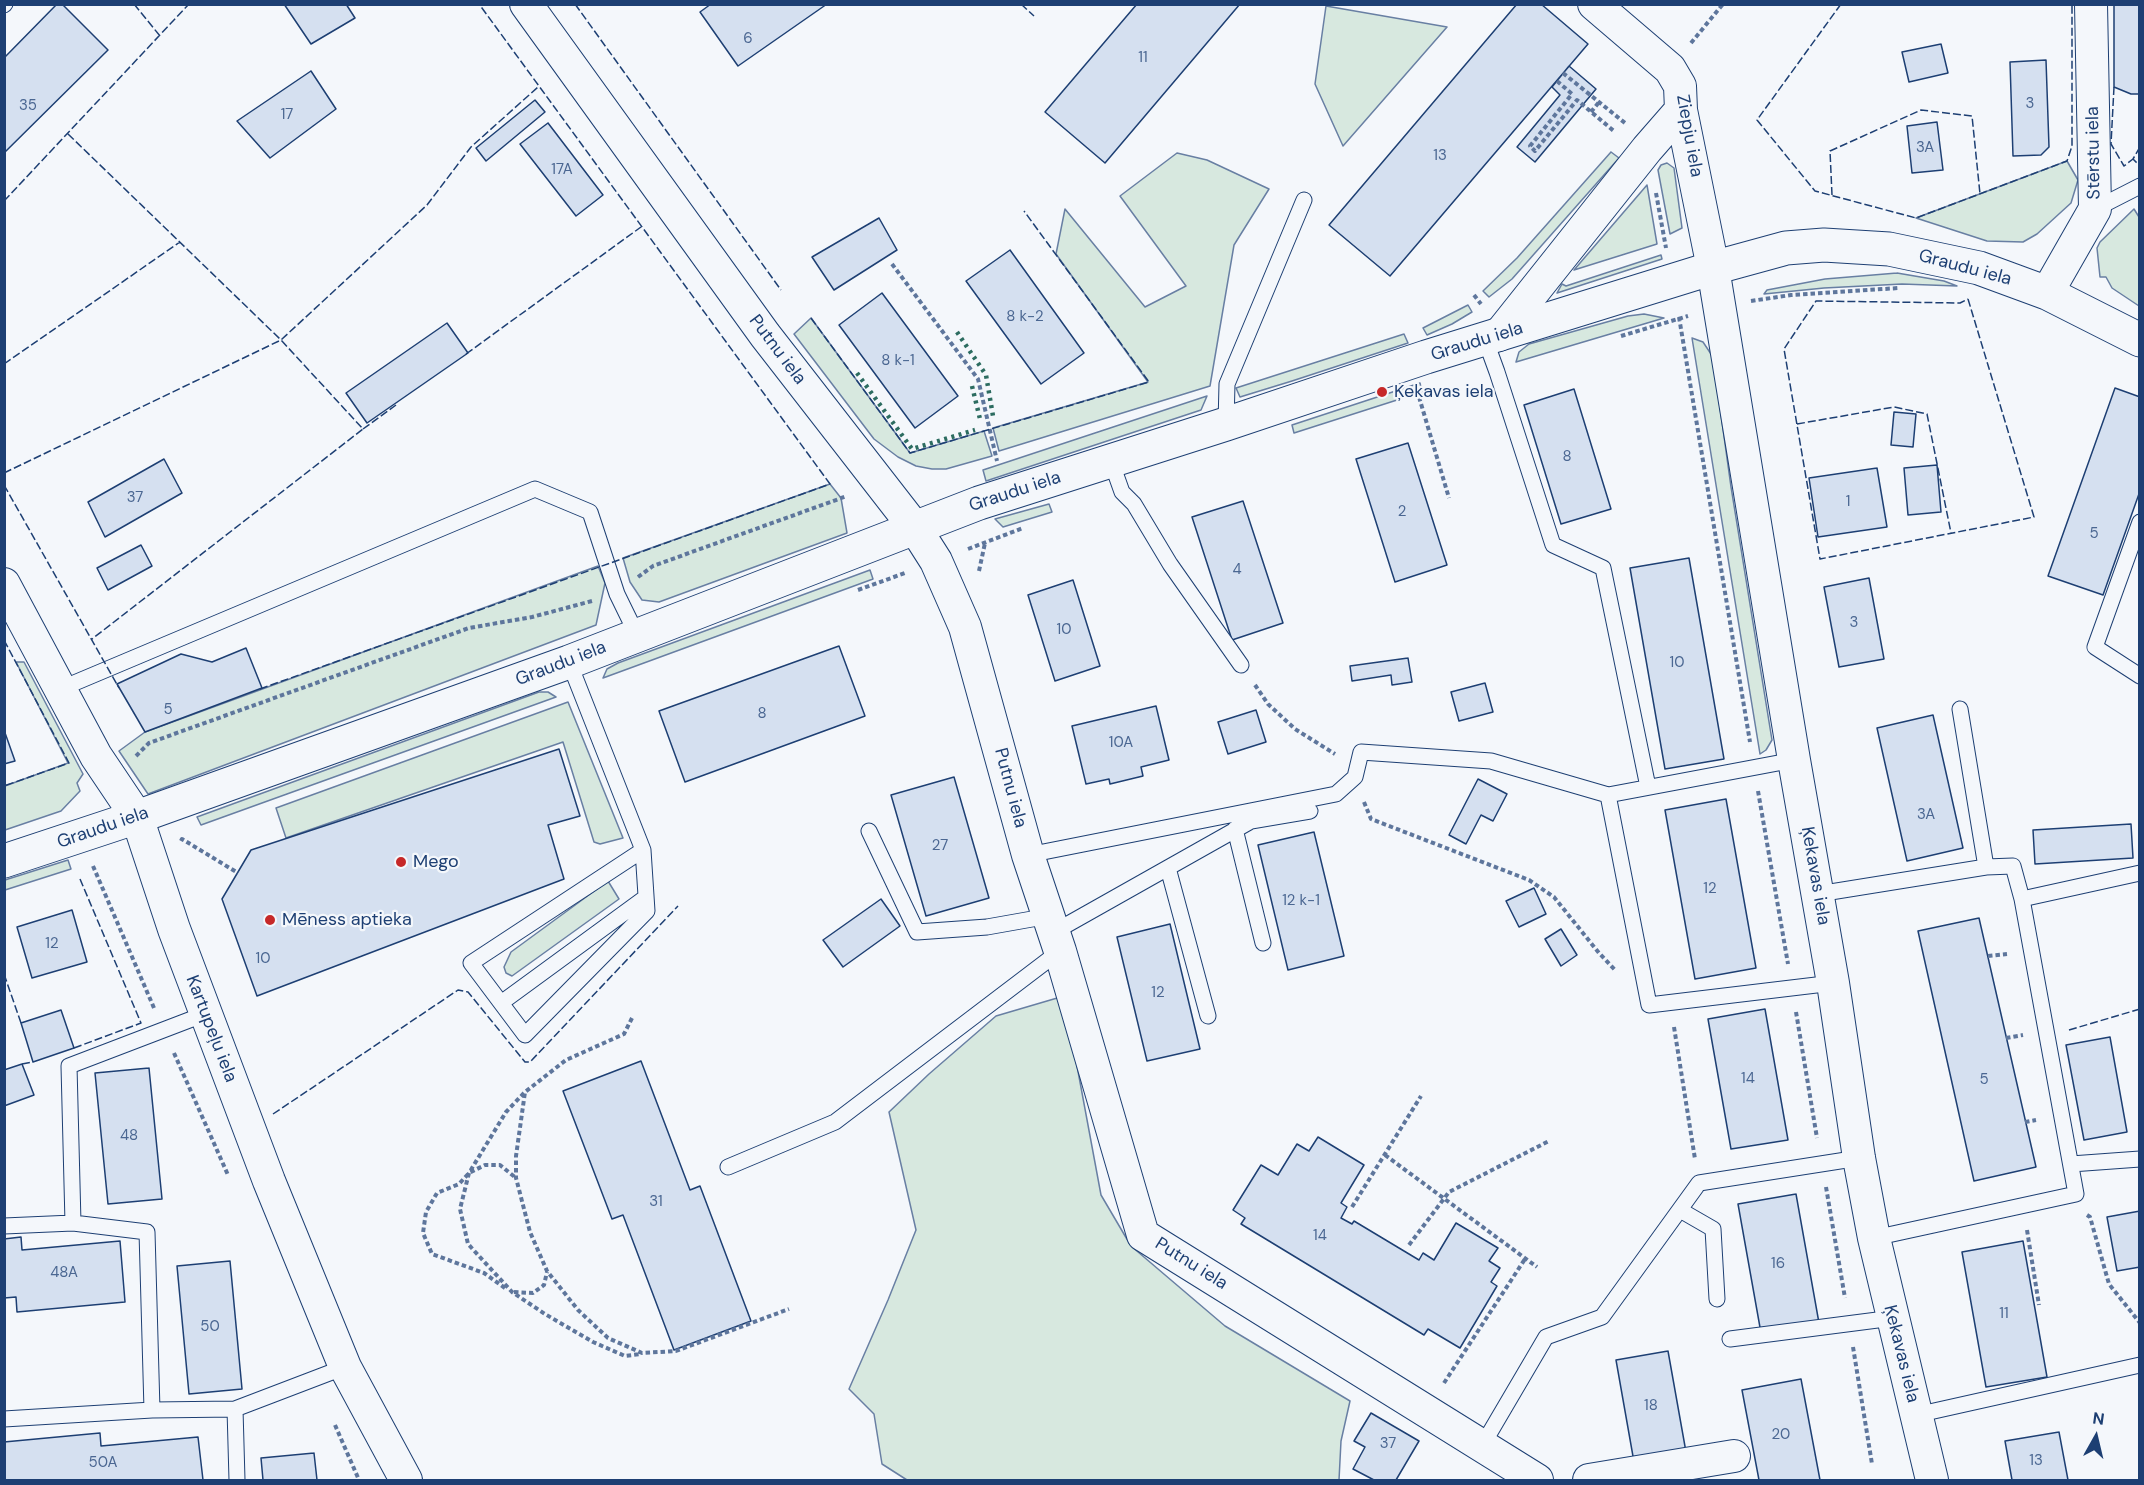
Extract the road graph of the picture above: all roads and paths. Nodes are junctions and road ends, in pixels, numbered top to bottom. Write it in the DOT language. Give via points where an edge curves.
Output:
graph roads {
  1 [pos="526,4"];
  2 [pos="1594,4"];
  3 [pos="1724,4"];
  4 [pos="2091,4"];
  5 [pos="1670,69"];
  6 [pos="1563,73"];
  7 [pos="1557,81"];
  8 [pos="1599,102"];
  9 [pos="1682,110"];
  10 [pos="1591,112"];
  11 [pos="1615,132"];
  12 [pos="1647,149"];
  13 [pos="2139,186"];
  14 [pos="1304,200"];
  15 [pos="2096,209"];
  16 [pos="892,264"];
  17 [pos="1713,268"];
  18 [pos="1673,281"];
  19 [pos="1907,288"];
  20 [pos="2047,293"];
  21 [pos="1720,306"];
  22 [pos="1679,319"];
  23 [pos="1492,337"];
  24 [pos="1611,339"];
  25 [pos="2139,340"];
  26 [pos="1427,395"];
  27 [pos="1419,397"];
  28 [pos="1408,401"];
  29 [pos="1226,424"];
  30 [pos="997,460"];
  31 [pos="1111,461"];
  32 [pos="847,496"];
  33 [pos="1449,498"];
  34 [pos="2139,522"];
  35 [pos="1026,527"];
  36 [pos="915,528"];
  37 [pos="936,561"];
  38 [pos="4,584"];
  39 [pos="857,590"];
  40 [pos="617,594"];
  41 [pos="636,635"];
  42 [pos="568,662"];
  43 [pos="1241,665"];
  44 [pos="2139,676"];
  45 [pos="60,689"];
  46 [pos="1960,708"];
  47 [pos="1361,752"];
  48 [pos="1794,760"];
  49 [pos="1754,767"];
  50 [pos="1355,777"];
  51 [pos="111,778"];
  52 [pos="1648,787"];
  53 [pos="1608,795"];
  54 [pos="1310,811"];
  55 [pos="1235,830"];
  56 [pos="142,831"];
  57 [pos="869,831"];
  58 [pos="193,835"];
  59 [pos="182,839"];
  60 [pos="643,850"];
  61 [pos="1028,855"];
  62 [pos="4,861"];
  63 [pos="1986,867"];
  64 [pos="82,868"];
  65 [pos="1168,868"];
  66 [pos="238,873"];
  67 [pos="2139,873"];
  68 [pos="1818,894"];
  69 [pos="646,897"];
  70 [pos="2022,899"];
  71 [pos="1054,933"];
  72 [pos="1263,943"];
  73 [pos="2017,952"];
  74 [pos="1988,956"];
  75 [pos="1833,982"];
  76 [pos="1792,987"];
  77 [pos="1670,1002"];
  78 [pos="501,1004"];
  79 [pos="1649,1005"];
  80 [pos="205,1014"];
  81 [pos="1208,1016"];
  82 [pos="632,1018"];
  83 [pos="164,1030"];
  84 [pos="525,1092"];
  85 [pos="1421,1096"];
  86 [pos="1549,1141"];
  87 [pos="1384,1155"];
  88 [pos="1859,1158"];
  89 [pos="2139,1160"];
  90 [pos="1822,1164"];
  91 [pos="2071,1164"];
  92 [pos="728,1167"];
  93 [pos="469,1173"];
  94 [pos="516,1178"];
  95 [pos="230,1181"];
  96 [pos="1699,1183"];
  97 [pos="2062,1197"];
  98 [pos="1444,1199"];
  99 [pos="2023,1206"];
  100 [pos="1352,1207"];
  101 [pos="1680,1210"];
  102 [pos="73,1223"];
  103 [pos="4,1226"];
  104 [pos="1874,1238"];
  105 [pos="1409,1245"];
  106 [pos="1525,1259"];
  107 [pos="1536,1268"];
  108 [pos="548,1271"];
  109 [pos="512,1292"];
  110 [pos="1717,1299"];
  111 [pos="2039,1305"];
  112 [pos="789,1309"];
  113 [pos="1893,1318"];
  114 [pos="1849,1323"];
  115 [pos="2139,1323"];
  116 [pos="1730,1340"];
  117 [pos="642,1353"];
  118 [pos="2139,1365"];
  119 [pos="345,1366"];
  120 [pos="315,1378"];
  121 [pos="235,1409"];
  122 [pos="152,1410"];
  123 [pos="1426,1411"];
  124 [pos="1916,1415"];
  125 [pos="4,1419"];
  126 [pos="1482,1446"];
  127 [pos="1734,1456"];
  128 [pos="1872,1464"];
  129 [pos="237,1480"];
  130 [pos="359,1480"];
  131 [pos="406,1480"];
  132 [pos="1538,1480"];
  133 [pos="1589,1480"];
  134 [pos="1932,1480"];
  1 -- 36 [label="street, Putnu iela" via="765,335"];
  2 -- 5 [label="street, Ziepju iela"];
  3 -- 5 [label="path"];
  4 -- 15 [label="street, Stērstu iela"];
  5 -- 9 [label="street, Ziepju iela" via="1680,86"];
  6 -- 8 [label="path"];
  7 -- 10 [label="path" via="1572,94 1530,146 1535,151 1577,100"];
  8 -- 10 [label="path"];
  8 -- 12 [label="path" via="1624,122"];
  9 -- 12 [label="street"];
  9 -- 17 [label="street, Ziepju iela"];
  10 -- 11 [label="path"];
  12 -- 18 [label="path"];
  12 -- 23 [label="street"];
  13 -- 15 [label="lane"];
  14 -- 29 [label="lane" via="1227,384"];
  15 -- 20 [label="street, Stērstu iela"];
  16 -- 30 [label="path" via="978,380"];
  17 -- 18 [label="main road, Graudu iela"];
  17 -- 20 [label="main road, Graudu iela" via="1786,248 1824,245 1889,249 1979,268"];
  17 -- 21 [label="street, Ķekavas iela"];
  18 -- 22 [label="path"];
  18 -- 23 [label="main road, Graudu iela"];
  19 -- 21 [label="path" via="1791,295"];
  20 -- 25 [label="main road"];
  21 -- 22 [label="path"];
  21 -- 48 [label="street, Ķekavas iela"];
  22 -- 24 [label="path"];
  22 -- 49 [label="path"];
  23 -- 29 [label="main road, Graudu iela"];
  23 -- 52 [label="lane" via="1497,372 1553,544 1603,568"];
  26 -- 27 [label="path"];
  27 -- 28 [label="path"];
  27 -- 33 [label="path"];
  29 -- 31 [label="main road, Graudu iela"];
  31 -- 36 [label="main road, Graudu iela"];
  31 -- 43 [label="lane" via="1122,492 1134,504 1170,564"];
  32 -- 40 [label="path" via="653,566"];
  34 -- 44 [label="lane" via="2095,647"];
  35 -- 37 [label="path"];
  36 -- 37 [label="street, Putnu iela"];
  36 -- 41 [label="main road, Graudu iela"];
  37 -- 39 [label="path"];
  37 -- 61 [label="street, Putnu iela" via="965,627"];
  38 -- 45 [label="street, Kartupeļu iela"];
  40 -- 41 [label="lane"];
  40 -- 45 [label="lane" via="590,512 536,489"];
  40 -- 51 [label="path" via="532,617 470,628 149,744"];
  41 -- 42 [label="main road, Graudu iela"];
  42 -- 56 [label="main road, Graudu iela"];
  42 -- 60 [label="lane"];
  43 -- 47 [label="path" via="1268,704 1295,729 1340,757"];
  45 -- 51 [label="street, Kartupeļu iela"];
  46 -- 63 [label="lane"];
  47 -- 50 [label="lane"];
  47 -- 53 [label="lane" via="1491,761"];
  48 -- 49 [label="lane"];
  48 -- 68 [label="street, Ķekavas iela"];
  49 -- 52 [label="lane"];
  49 -- 76 [label="path"];
  50 -- 61 [label="lane" via="1336,794"];
  50 -- 79 [label="path" via="1371,819 1529,880 1554,897"];
  51 -- 56 [label="street, Kartupeļu iela"];
  52 -- 53 [label="lane"];
  53 -- 79 [label="lane"];
  54 -- 55 [label="lane" via="1251,821"];
  55 -- 65 [label="lane"];
  55 -- 72 [label="lane"];
  56 -- 59 [label="path"];
  56 -- 62 [label="main road, Graudu iela"];
  56 -- 80 [label="street, Kartupeļu iela"];
  57 -- 71 [label="lane" via="917,932 987,927"];
  58 -- 59 [label="path"];
  59 -- 66 [label="path"];
  60 -- 69 [label="lane"];
  60 -- 78 [label="lane" via="471,963"];
  61 -- 71 [label="street, Putnu iela"];
  63 -- 68 [label="lane"];
  63 -- 70 [label="lane" via="2013,866"];
  64 -- 83 [label="path" via="93,865"];
  65 -- 71 [label="lane"];
  65 -- 81 [label="lane"];
  67 -- 70 [label="lane"];
  68 -- 75 [label="street, Ķekavas iela"];
  69 -- 78 [label="lane"];
  69 -- 78 [label="lane" via="647,911 525,1035"];
  70 -- 91 [label="lane"];
  71 -- 92 [label="lane" via="835,1122"];
  71 -- 123 [label="street, Putnu iela" via="1143,1234"];
  73 -- 74 [label="path"];
  75 -- 76 [label="lane"];
  75 -- 88 [label="street, Ķekavas iela"];
  76 -- 77 [label="lane"];
  76 -- 90 [label="path"];
  77 -- 79 [label="lane"];
  77 -- 96 [label="path"];
  80 -- 83 [label="lane"];
  80 -- 119 [label="street, Kartupeļu iela"];
  82 -- 84 [label="path" via="624,1034 566,1060"];
  83 -- 95 [label="path"];
  83 -- 102 [label="lane" via="69,1066"];
  84 -- 93 [label="path" via="506,1112"];
  84 -- 94 [label="path"];
  85 -- 87 [label="path"];
  86 -- 98 [label="path" via="1449,1192"];
  87 -- 98 [label="path"];
  87 -- 100 [label="path"];
  88 -- 90 [label="lane"];
  88 -- 104 [label="street, Ķekavas iela"];
  89 -- 91 [label="lane"];
  90 -- 96 [label="lane"];
  90 -- 114 [label="path"];
  91 -- 97 [label="lane" via="2076,1194"];
  93 -- 94 [label="path" via="485,1165 500,1165"];
  93 -- 109 [label="path" via="460,1209 468,1244"];
  93 -- 109 [label="path" via="459,1184 437,1193 426,1212 423,1233 432,1254 484,1273"];
  94 -- 108 [label="path" via="530,1232"];
  96 -- 101 [label="lane"];
  97 -- 99 [label="lane"];
  97 -- 115 [label="path" via="2090,1217 2109,1284"];
  98 -- 105 [label="path"];
  98 -- 106 [label="path"];
  99 -- 104 [label="lane"];
  99 -- 111 [label="path"];
  101 -- 110 [label="lane" via="1713,1229"];
  101 -- 126 [label="lane" via="1602,1317 1546,1337"];
  102 -- 103 [label="lane"];
  102 -- 122 [label="lane" via="147,1232"];
  104 -- 113 [label="street, Ķekavas iela"];
  106 -- 107 [label="path"];
  106 -- 123 [label="path"];
  108 -- 109 [label="path" via="543,1285 533,1293"];
  108 -- 117 [label="path" via="578,1310 608,1338"];
  109 -- 117 [label="path" via="593,1342 625,1356"];
  112 -- 117 [label="path" via="676,1351"];
  113 -- 114 [label="lane"];
  113 -- 124 [label="street, Ķekavas iela"];
  114 -- 116 [label="lane"];
  114 -- 128 [label="path"];
  118 -- 124 [label="lane"];
  119 -- 120 [label="lane"];
  119 -- 131 [label="street, Kartupeļu iela"];
  120 -- 121 [label="lane"];
  120 -- 130 [label="path"];
  121 -- 122 [label="lane"];
  121 -- 129 [label="lane"];
  122 -- 125 [label="lane"];
  123 -- 126 [label="street, Putnu iela"];
  124 -- 134 [label="street, Ķekavas iela"];
  126 -- 132 [label="street, Putnu iela"];
  127 -- 133 [label="street"];
}
